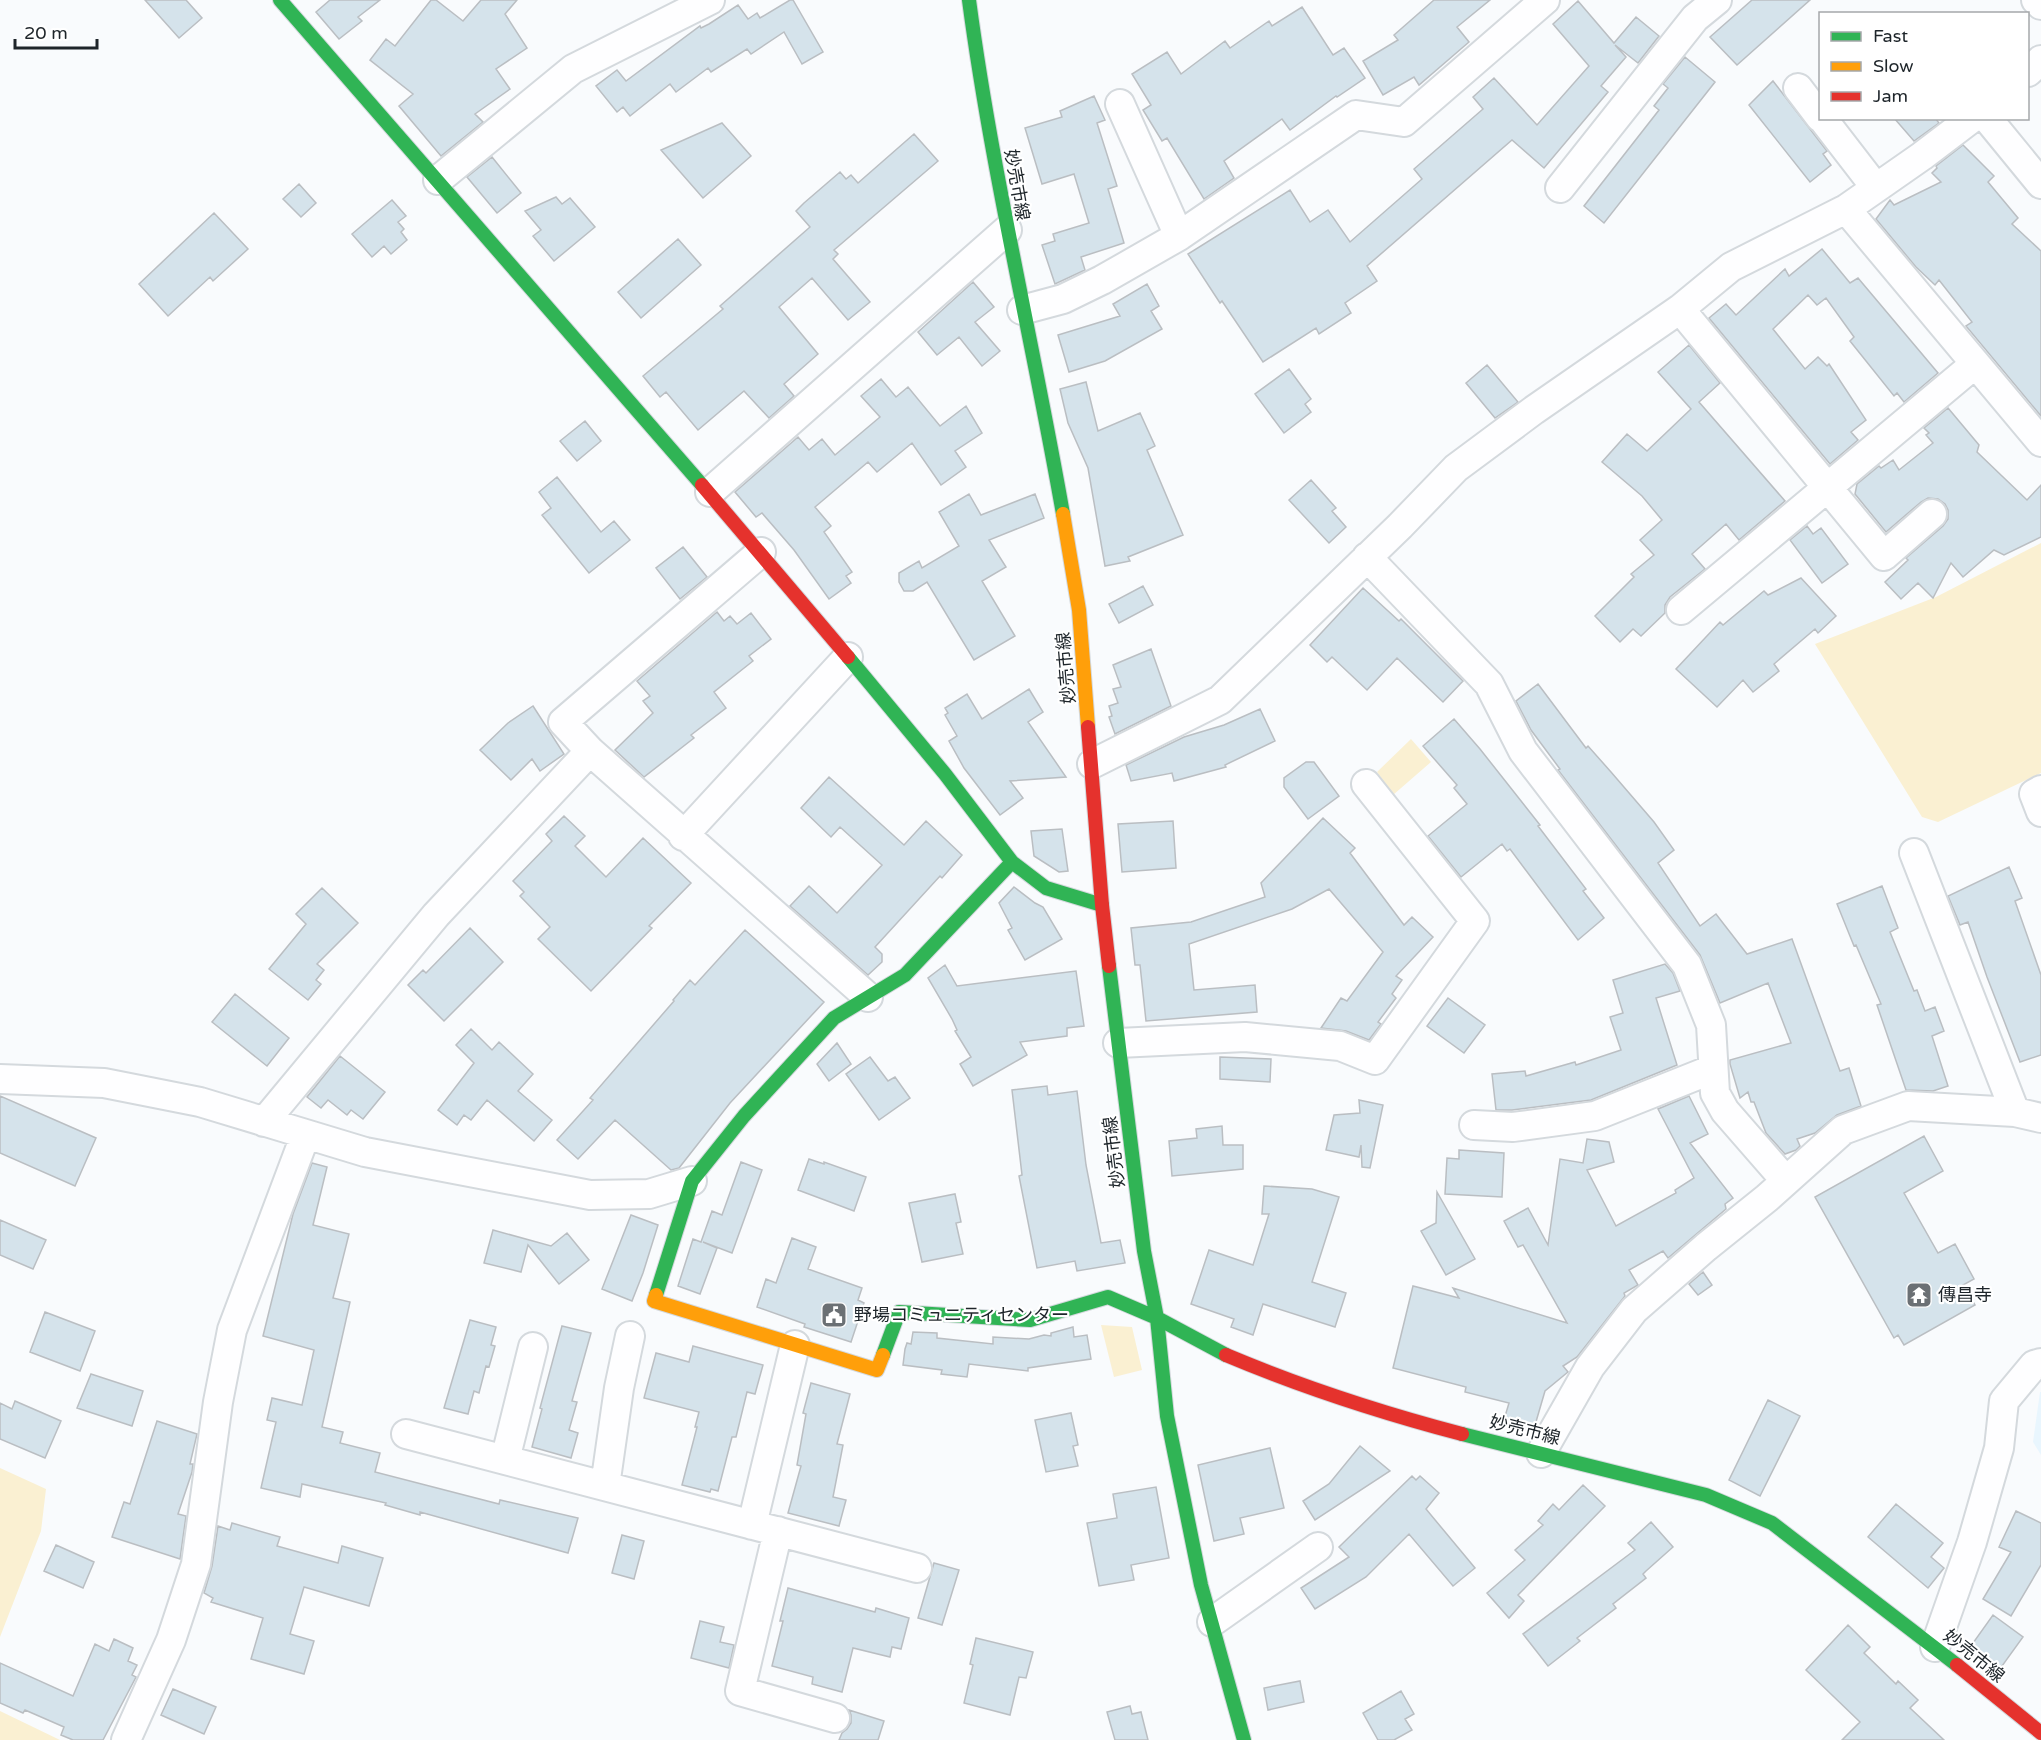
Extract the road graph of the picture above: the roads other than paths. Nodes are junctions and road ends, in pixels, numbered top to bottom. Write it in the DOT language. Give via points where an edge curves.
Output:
graph roads {
  1 [pos="280,0"];
  2 [pos="710,0"];
  3 [pos="969,0"];
  4 [pos="1545,0"];
  5 [pos="1717,0"];
  6 [pos="2036,0"];
  7 [pos="2041,5"];
  8 [pos="2041,60"];
  9 [pos="2029,71"];
  10 [pos="1798,88"];
  11 [pos="1120,104"];
  12 [pos="1819,115"];
  13 [pos="1823,120"];
  14 [pos="1989,120"];
  15 [pos="1961,122"];
  16 [pos="438,180"];
  17 [pos="2041,184"];
  18 [pos="1560,188"];
  19 [pos="1876,188"];
  20 [pos="1846,209"];
  21 [pos="1007,230"];
  22 [pos="1179,236"];
  23 [pos="1680,309"];
  24 [pos="1022,310"];
  25 [pos="1975,364"];
  26 [pos="2041,442"];
  27 [pos="1827,488"];
  28 [pos="710,492"];
  29 [pos="1932,514"];
  30 [pos="761,552"];
  31 [pos="1367,557"];
  32 [pos="1681,610"];
  33 [pos="848,657"];
  34 [pos="590,751"];
  35 [pos="1092,764"];
  36 [pos="1366,784"];
  37 [pos="2041,790"];
  38 [pos="2041,812"];
  39 [pos="683,836"];
  40 [pos="1914,853"];
  41 [pos="1012,862"];
  42 [pos="1102,905"];
  43 [pos="868,998"];
  44 [pos="1119,1043"];
  45 [pos="1713,1069"];
  46 [pos="0,1079"];
  47 [pos="2028,1115"];
  48 [pos="264,1122"];
  49 [pos="1474,1125"];
  50 [pos="305,1136"];
  51 [pos="692,1181"];
  52 [pos="1786,1181"];
  53 [pos="1156,1318"];
  54 [pos="630,1336"];
  55 [pos="795,1345"];
  56 [pos="533,1347"];
  57 [pos="2041,1363"];
  58 [pos="406,1434"];
  59 [pos="1541,1453"];
  60 [pos="505,1460"];
  61 [pos="604,1486"];
  62 [pos="765,1528"];
  63 [pos="1318,1547"];
  64 [pos="917,1568"];
  65 [pos="1212,1622"];
  66 [pos="1935,1647"];
  67 [pos="835,1718"];
  68 [pos="2041,1733"];
  69 [pos="126,1740"];
  70 [pos="1244,1740"];
  1 -- 16 [label="street"];
  2 -- 16 [label="street" via="573,69"];
  3 -- 21 [label="street, 妙売市線"];
  4 -- 22 [label="street" via="1404,122 1356,115"];
  5 -- 18 [label="street" via="1695,18"];
  6 -- 7 [label="street"];
  8 -- 9 [label="street"];
  10 -- 12 [label="street"];
  11 -- 22 [label="street"];
  13 -- 19 [label="street"];
  14 -- 17 [label="street"];
  15 -- 19 [label="street"];
  16 -- 28 [label="street"];
  19 -- 20 [label="street"];
  20 -- 23 [label="street" via="1731,267"];
  20 -- 25 [label="street"];
  21 -- 24 [label="street, 妙売市線"];
  21 -- 28 [label="street"];
  22 -- 24 [label="street" via="1063,299"];
  23 -- 27 [label="street"];
  23 -- 31 [label="street" via="1456,468"];
  24 -- 35 [label="street, 妙売市線" via="1079,610"];
  25 -- 26 [label="street"];
  25 -- 27 [label="street"];
  27 -- 29 [label="street" via="1884,556"];
  27 -- 32 [label="street"];
  28 -- 30 [label="street"];
  30 -- 33 [label="street"];
  30 -- 34 [label="street" via="563,722"];
  31 -- 35 [label="street" via="1220,700"];
  31 -- 45 [label="street" via="1489,684 1523,751 1687,965 1710,1025"];
  33 -- 39 [label="street"];
  33 -- 41 [label="street"];
  34 -- 39 [label="street"];
  34 -- 48 [label="street" via="436,915"];
  35 -- 42 [label="street, 妙売市線"];
  36 -- 44 [label="street" via="1475,921 1376,1060 1340,1046 1245,1037"];
  37 -- 38 [label="street" via="2034,794"];
  39 -- 43 [label="street"];
  40 -- 47 [label="street"];
  41 -- 42 [label="street" via="1046,888"];
  41 -- 43 [label="street" via="905,975"];
  42 -- 44 [label="street, 妙売市線"];
  43 -- 51 [label="street" via="834,1018 744,1116"];
  44 -- 53 [label="street, 妙売市線"];
  45 -- 49 [label="street" via="1595,1116 1513,1127"];
  45 -- 52 [label="street" via="1714,1093 1725,1111"];
  46 -- 48 [label="street" via="104,1083 201,1102"];
  47 -- 52 [label="street" via="1908,1106 1843,1130"];
  48 -- 50 [label="street"];
  50 -- 51 [label="street" via="365,1152 590,1195 649,1194"];
  50 -- 69 [label="street" via="232,1330 196,1564 171,1640"];
  51 -- 55 [label="street" via="654,1301"];
  52 -- 59 [label="street" via="1634,1310 1590,1367"];
  53 -- 55 [label="street" via="1108,1297 1030,1320 899,1312 877,1370"];
  53 -- 59 [label="street, 妙売市線" via="1212,1349 1283,1379 1428,1425"];
  53 -- 65 [label="street" via="1167,1416"];
  54 -- 61 [label="street"];
  55 -- 62 [label="street"];
  56 -- 60 [label="street"];
  57 -- 66 [label="street" via="2034,1365 2004,1401 1999,1448 1972,1542"];
  58 -- 60 [label="street"];
  59 -- 66 [label="street, 妙売市線" via="1706,1495 1772,1523"];
  60 -- 61 [label="street"];
  61 -- 62 [label="street"];
  62 -- 64 [label="street"];
  62 -- 67 [label="street" via="741,1691"];
  63 -- 65 [label="street"];
  65 -- 70 [label="street"];
  66 -- 68 [label="street, 妙売市線"];
}
